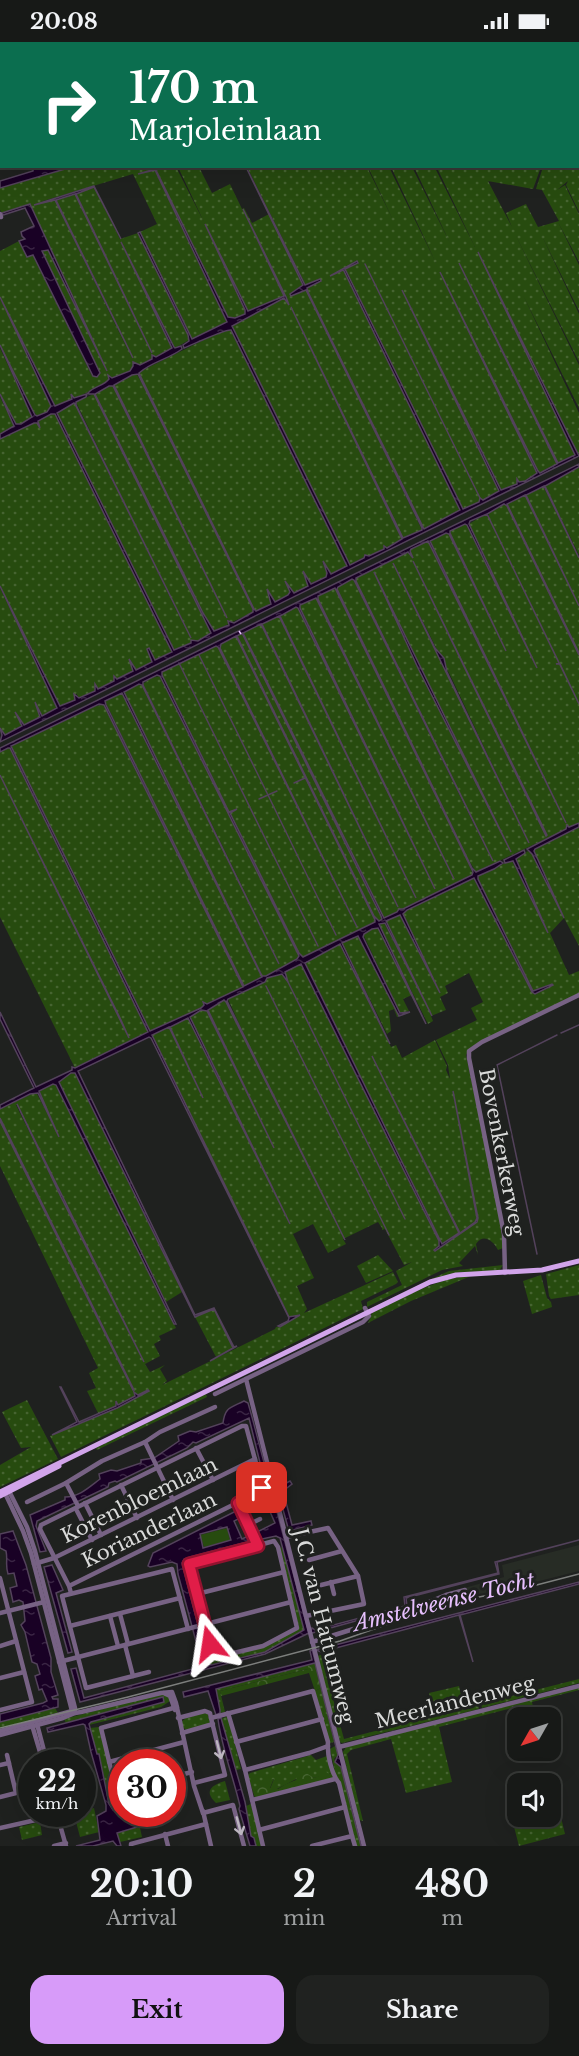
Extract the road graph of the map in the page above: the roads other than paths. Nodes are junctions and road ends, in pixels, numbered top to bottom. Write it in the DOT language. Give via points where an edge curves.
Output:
graph roads {
  1 [pos="579,995"];
  2 [pos="579,1261"];
  3 [pos="505,1273"];
  4 [pos="366,1310"];
  5 [pos="246,1379"];
  6 [pos="215,1394"];
  7 [pos="215,1407"];
  8 [pos="145,1442"];
  9 [pos="196,1448"];
  10 [pos="255,1459"];
  11 [pos="156,1465"];
  12 [pos="213,1480"];
  13 [pos="66,1483"];
  14 [pos="121,1485"];
  15 [pos="4,1492"];
  16 [pos="173,1500"];
  17 [pos="27,1502"];
  18 [pos="85,1503"];
  19 [pos="238,1503"];
  20 [pos="77,1507"];
  21 [pos="137,1518"];
  22 [pos="260,1519"];
  23 [pos="248,1525"];
  24 [pos="101,1535"];
  25 [pos="286,1538"];
  26 [pos="92,1540"];
  27 [pos="258,1546"];
  28 [pos="342,1551"];
  29 [pos="54,1558"];
  30 [pos="309,1560"];
  31 [pos="36,1563"];
  32 [pos="284,1572"];
  33 [pos="358,1576"];
  34 [pos="0,1580"];
  35 [pos="331,1582"];
  36 [pos="69,1586"];
  37 [pos="317,1586"];
  38 [pos="465,1590"];
  39 [pos="71,1593"];
  40 [pos="196,1594"];
  41 [pos="334,1594"];
  42 [pos="180,1598"];
  43 [pos="46,1602"];
  44 [pos="291,1602"];
  45 [pos="9,1611"];
  46 [pos="0,1613"];
  47 [pos="120,1614"];
  48 [pos="110,1616"];
  49 [pos="306,1616"];
  50 [pos="70,1626"];
  51 [pos="203,1626"];
  52 [pos="189,1629"];
  53 [pos="16,1641"];
  54 [pos="312,1642"];
  55 [pos="126,1644"];
  56 [pos="0,1646"];
  57 [pos="118,1646"];
  58 [pos="78,1658"];
  59 [pos="62,1662"];
  60 [pos="24,1672"];
  61 [pos="149,1672"];
  62 [pos="133,1676"];
  63 [pos="0,1678"];
  64 [pos="579,1686"];
  65 [pos="175,1708"];
  66 [pos="0,1710"];
  67 [pos="73,1712"];
  68 [pos="228,1713"];
  69 [pos="178,1718"];
  70 [pos="211,1718"];
  71 [pos="322,1719"];
  72 [pos="35,1724"];
  73 [pos="213,1724"];
  74 [pos="0,1733"];
  75 [pos="182,1733"];
  76 [pos="184,1742"];
  77 [pos="236,1742"];
  78 [pos="328,1746"];
  79 [pos="339,1747"];
  80 [pos="40,1749"];
  81 [pos="43,1749"];
  82 [pos="158,1749"];
  83 [pos="7,1755"];
  84 [pos="108,1758"];
  85 [pos="9,1763"];
  86 [pos="0,1765"];
  87 [pos="245,1770"];
  88 [pos="192,1772"];
  89 [pos="186,1774"];
  90 [pos="335,1779"];
  91 [pos="194,1783"];
  92 [pos="16,1786"];
  93 [pos="0,1797"];
  94 [pos="252,1800"];
  95 [pos="345,1807"];
  96 [pos="203,1814"];
  97 [pos="18,1824"];
  98 [pos="206,1824"];
  99 [pos="61,1827"];
  100 [pos="0,1828"];
  101 [pos="259,1830"];
  102 [pos="165,1834"];
  103 [pos="352,1836"];
  104 [pos="66,1845"];
  105 [pos="131,1845"];
  106 [pos="320,1845"];
  107 [pos="54,1846"];
  108 [pos="168,1846"];
  109 [pos="211,1846"];
  110 [pos="244,1846"];
  111 [pos="263,1846"];
  112 [pos="312,1846"];
  113 [pos="355,1846"];
  114 [pos="364,1846"];
  1 -- 3 [label="street, Bovenkerkerweg" via="469,1051 504,1234"];
  2 -- 3 [label="main road"];
  3 -- 4 [label="main road" via="446,1277"];
  4 -- 5 [label="street" via="367,1320"];
  4 -- 15 [label="main road"];
  5 -- 6 [label="street"];
  5 -- 25 [label="street, J.C. van Hattumweg"];
  7 -- 8 [label="street"];
  8 -- 11 [label="street"];
  8 -- 13 [label="street"];
  9 -- 10 [label="street, Korianderlaan" via="244,1425"];
  9 -- 11 [label="street, Korianderlaan"];
  9 -- 12 [label="street, Korianderlaan"];
  10 -- 12 [label="street, Korenbloemlaan"];
  10 -- 19 [label="street, Korianderlaan" via="262,1490"];
  11 -- 14 [label="street, Korianderlaan"];
  11 -- 16 [label="street, Korianderlaan"];
  12 -- 16 [label="street, Korenbloemlaan"];
  13 -- 17 [label="street"];
  13 -- 20 [label="street"];
  14 -- 18 [label="street, Korianderlaan"];
  14 -- 21 [label="street, Korianderlaan"];
  15 -- 31 [label="street" via="26,1530"];
  16 -- 21 [label="street, Korenbloemlaan"];
  18 -- 20 [label="street, Korianderlaan"];
  18 -- 24 [label="street, Korianderlaan"];
  19 -- 23 [label="street"];
  19 -- 36 [label="street, Korianderlaan"];
  20 -- 26 [label="street, Korianderlaan"];
  20 -- 29 [label="street, Korianderlaan" via="41,1525"];
  21 -- 24 [label="street, Korenbloemlaan"];
  22 -- 23 [label="street"];
  23 -- 27 [label="street"];
  24 -- 26 [label="street, Korenbloemlaan"];
  25 -- 28 [label="street" via="328,1528"];
  25 -- 49 [label="street, J.C. van Hattumweg"];
  26 -- 29 [label="street, Korenbloemlaan"];
  27 -- 32 [label="street" via="276,1542"];
  27 -- 40 [label="street" via="189,1564"];
  28 -- 30 [label="street"];
  28 -- 33 [label="street"];
  29 -- 31 [label="street, Korenbloemlaan"];
  29 -- 36 [label="street, Korianderlaan"];
  31 -- 43 [label="street"];
  32 -- 40 [label="street"];
  32 -- 44 [label="street"];
  33 -- 35 [label="street"];
  33 -- 49 [label="street" via="364,1604"];
  34 -- 45 [label="street"];
  35 -- 37 [label="street"];
  35 -- 41 [label="street"];
  36 -- 39 [label="street, Korianderlaan"];
  38 -- 54 [label="street"];
  39 -- 42 [label="street" via="172,1569"];
  39 -- 50 [label="street" via="62,1596"];
  40 -- 51 [label="street"];
  42 -- 47 [label="street"];
  42 -- 52 [label="street"];
  43 -- 45 [label="street"];
  43 -- 59 [label="street"];
  44 -- 51 [label="street"];
  44 -- 51 [label="street" via="297,1628 263,1646 213,1658"];
  45 -- 46 [label="street"];
  45 -- 53 [label="street"];
  47 -- 48 [label="street"];
  47 -- 55 [label="street"];
  48 -- 50 [label="street"];
  48 -- 57 [label="street"];
  49 -- 54 [label="street, J.C. van Hattumweg"];
  50 -- 58 [label="street"];
  51 -- 52 [label="street"];
  52 -- 55 [label="street"];
  53 -- 56 [label="street"];
  53 -- 60 [label="street"];
  54 -- 79 [label="street, J.C. van Hattumweg"];
  55 -- 57 [label="street"];
  55 -- 62 [label="street"];
  57 -- 58 [label="street"];
  58 -- 59 [label="street"];
  58 -- 62 [label="street" via="86,1688"];
  59 -- 67 [label="street"];
  60 -- 63 [label="street"];
  60 -- 66 [label="street" via="32,1702"];
  61 -- 62 [label="street"];
  64 -- 79 [label="street, Meerlandenweg"];
  65 -- 67 [label="street" via="172,1692"];
  65 -- 69 [label="street"];
  65 -- 84 [label="street" via="101,1728"];
  67 -- 72 [label="street"];
  68 -- 70 [label="street"];
  68 -- 71 [label="street" via="313,1691"];
  68 -- 77 [label="street"];
  69 -- 70 [label="street" via="205,1711"];
  69 -- 75 [label="street"];
  70 -- 73 [label="street"];
  71 -- 77 [label="street"];
  71 -- 78 [label="street"];
  72 -- 74 [label="street"];
  72 -- 80 [label="street"];
  72 -- 81 [label="street"];
  73 -- 75 [label="street"];
  73 -- 91 [label="street, one-way" via="225,1775"];
  75 -- 76 [label="street"];
  76 -- 82 [label="street"];
  76 -- 88 [label="street"];
  77 -- 87 [label="street"];
  78 -- 87 [label="street"];
  78 -- 90 [label="street"];
  79 -- 114 [label="street, J.C. van Hattumweg"];
  83 -- 85 [label="street"];
  85 -- 86 [label="street"];
  85 -- 92 [label="street"];
  87 -- 94 [label="street"];
  88 -- 89 [label="street"];
  88 -- 91 [label="street"];
  90 -- 94 [label="street"];
  90 -- 95 [label="street"];
  91 -- 96 [label="street"];
  92 -- 93 [label="street" via="16,1793"];
  94 -- 101 [label="street"];
  95 -- 101 [label="street"];
  95 -- 103 [label="street"];
  96 -- 98 [label="street"];
  96 -- 110 [label="street, one-way" via="234,1805"];
  97 -- 100 [label="street"];
  98 -- 102 [label="street"];
  98 -- 109 [label="street"];
  99 -- 104 [label="street"];
  101 -- 111 [label="street"];
  102 -- 105 [label="street"];
  102 -- 108 [label="street"];
  103 -- 106 [label="street"];
  103 -- 113 [label="street"];
  104 -- 107 [label="street"];
  106 -- 112 [label="street"];
}
